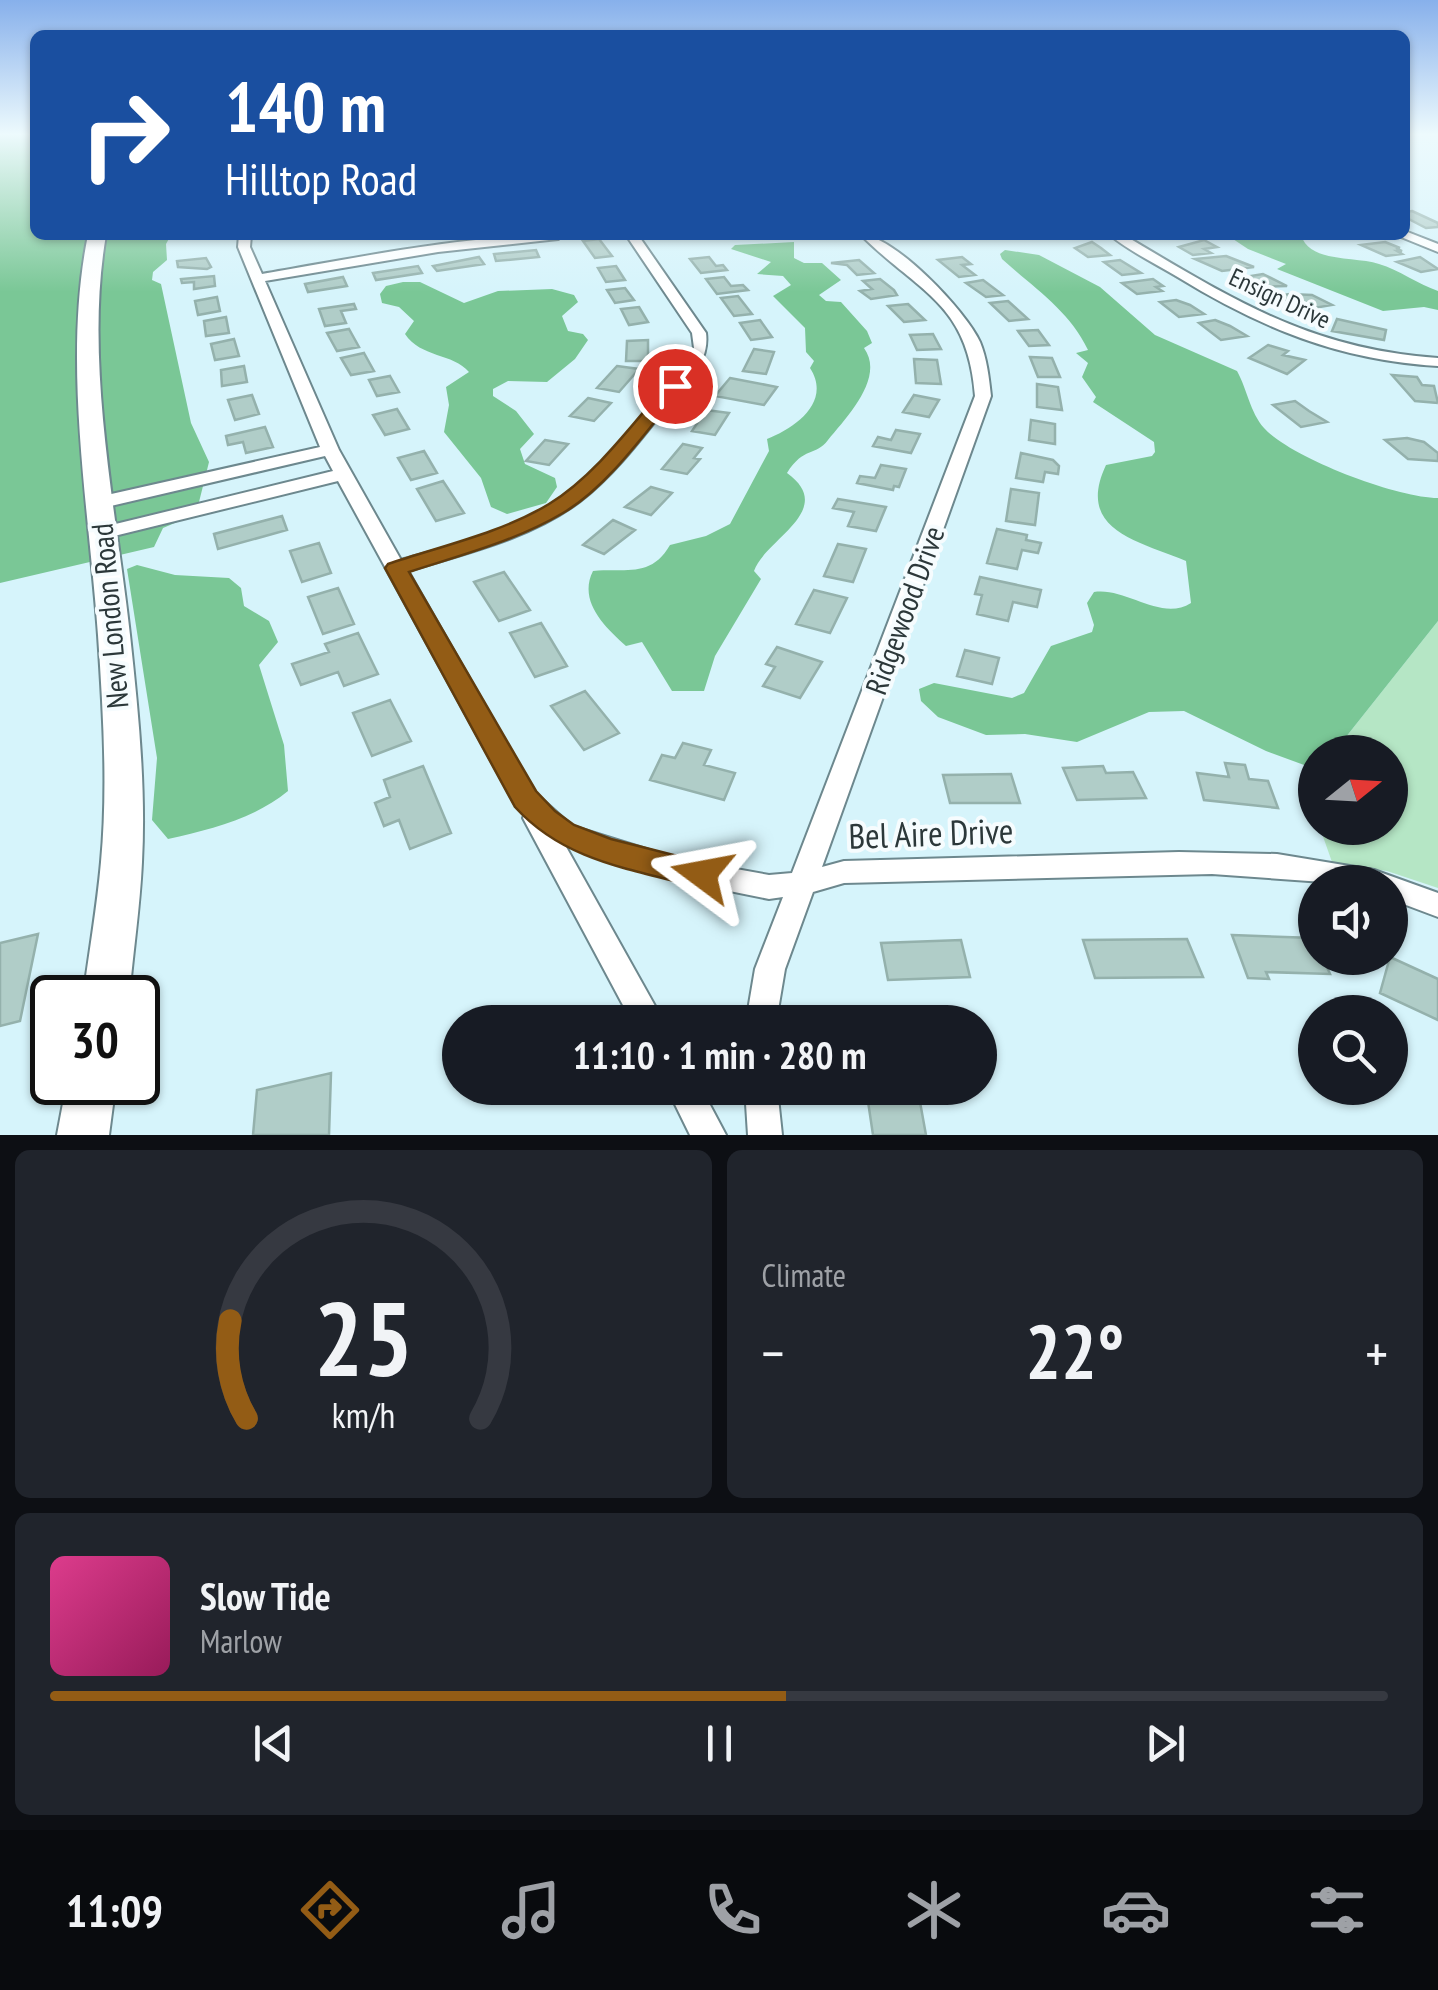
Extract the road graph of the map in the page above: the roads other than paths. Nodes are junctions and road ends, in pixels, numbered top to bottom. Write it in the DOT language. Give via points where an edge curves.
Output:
graph roads {
  1 [pos="1410,237"];
  2 [pos="97,240"];
  3 [pos="245,240"];
  4 [pos="512,240"];
  5 [pos="635,240"];
  6 [pos="873,240"];
  7 [pos="1124,240"];
  8 [pos="1438,248"];
  9 [pos="257,279"];
  10 [pos="1438,362"];
  11 [pos="330,450"];
  12 [pos="343,474"];
  13 [pos="100,518"];
  14 [pos="396,568"];
  15 [pos="525,799"];
  16 [pos="1298,869"];
  17 [pos="801,884"];
  18 [pos="1408,893"];
  19 [pos="1438,904"];
  20 [pos="109,975"];
  21 [pos="639,1005"];
  22 [pos="764,1005"];
  23 [pos="88,1105"];
  24 [pos="693,1105"];
  25 [pos="762,1105"];
  26 [pos="83,1135"];
  27 [pos="710,1135"];
  28 [pos="765,1135"];
  1 -- 8 [label="street"];
  2 -- 13 [label="main road, New London Road" via="90,288"];
  3 -- 9 [label="street"];
  4 -- 9 [label="street"];
  5 -- 14 [label="street" via="698,333 693,366 612,460 558,508"];
  6 -- 17 [label="street, Ridgewood Drive" via="966,324 978,348 984,396"];
  7 -- 10 [label="street, Ensign Drive" via="1305,339 1366,358"];
  9 -- 11 [label="street, Bel Aire Drive"];
  11 -- 12 [label="street, Bel Aire Drive"];
  11 -- 13 [label="street"];
  12 -- 13 [label="street"];
  12 -- 14 [label="street, Bel Aire Drive"];
  13 -- 20 [label="main road, New London Road" via="122,778 122,860"];
  14 -- 15 [label="street, Bel Aire Drive"];
  15 -- 17 [label="street, Bel Aire Drive" via="553,828 609,851 756,886"];
  15 -- 21 [label="street"];
  16 -- 17 [label="street, Bel Aire Drive" via="1199,863 844,872"];
  17 -- 22 [label="street, Ridgewood Drive"];
  18 -- 19 [label="street"];
  23 -- 26 [label="main road"];
  24 -- 27 [label="street"];
  25 -- 28 [label="street"];
}
